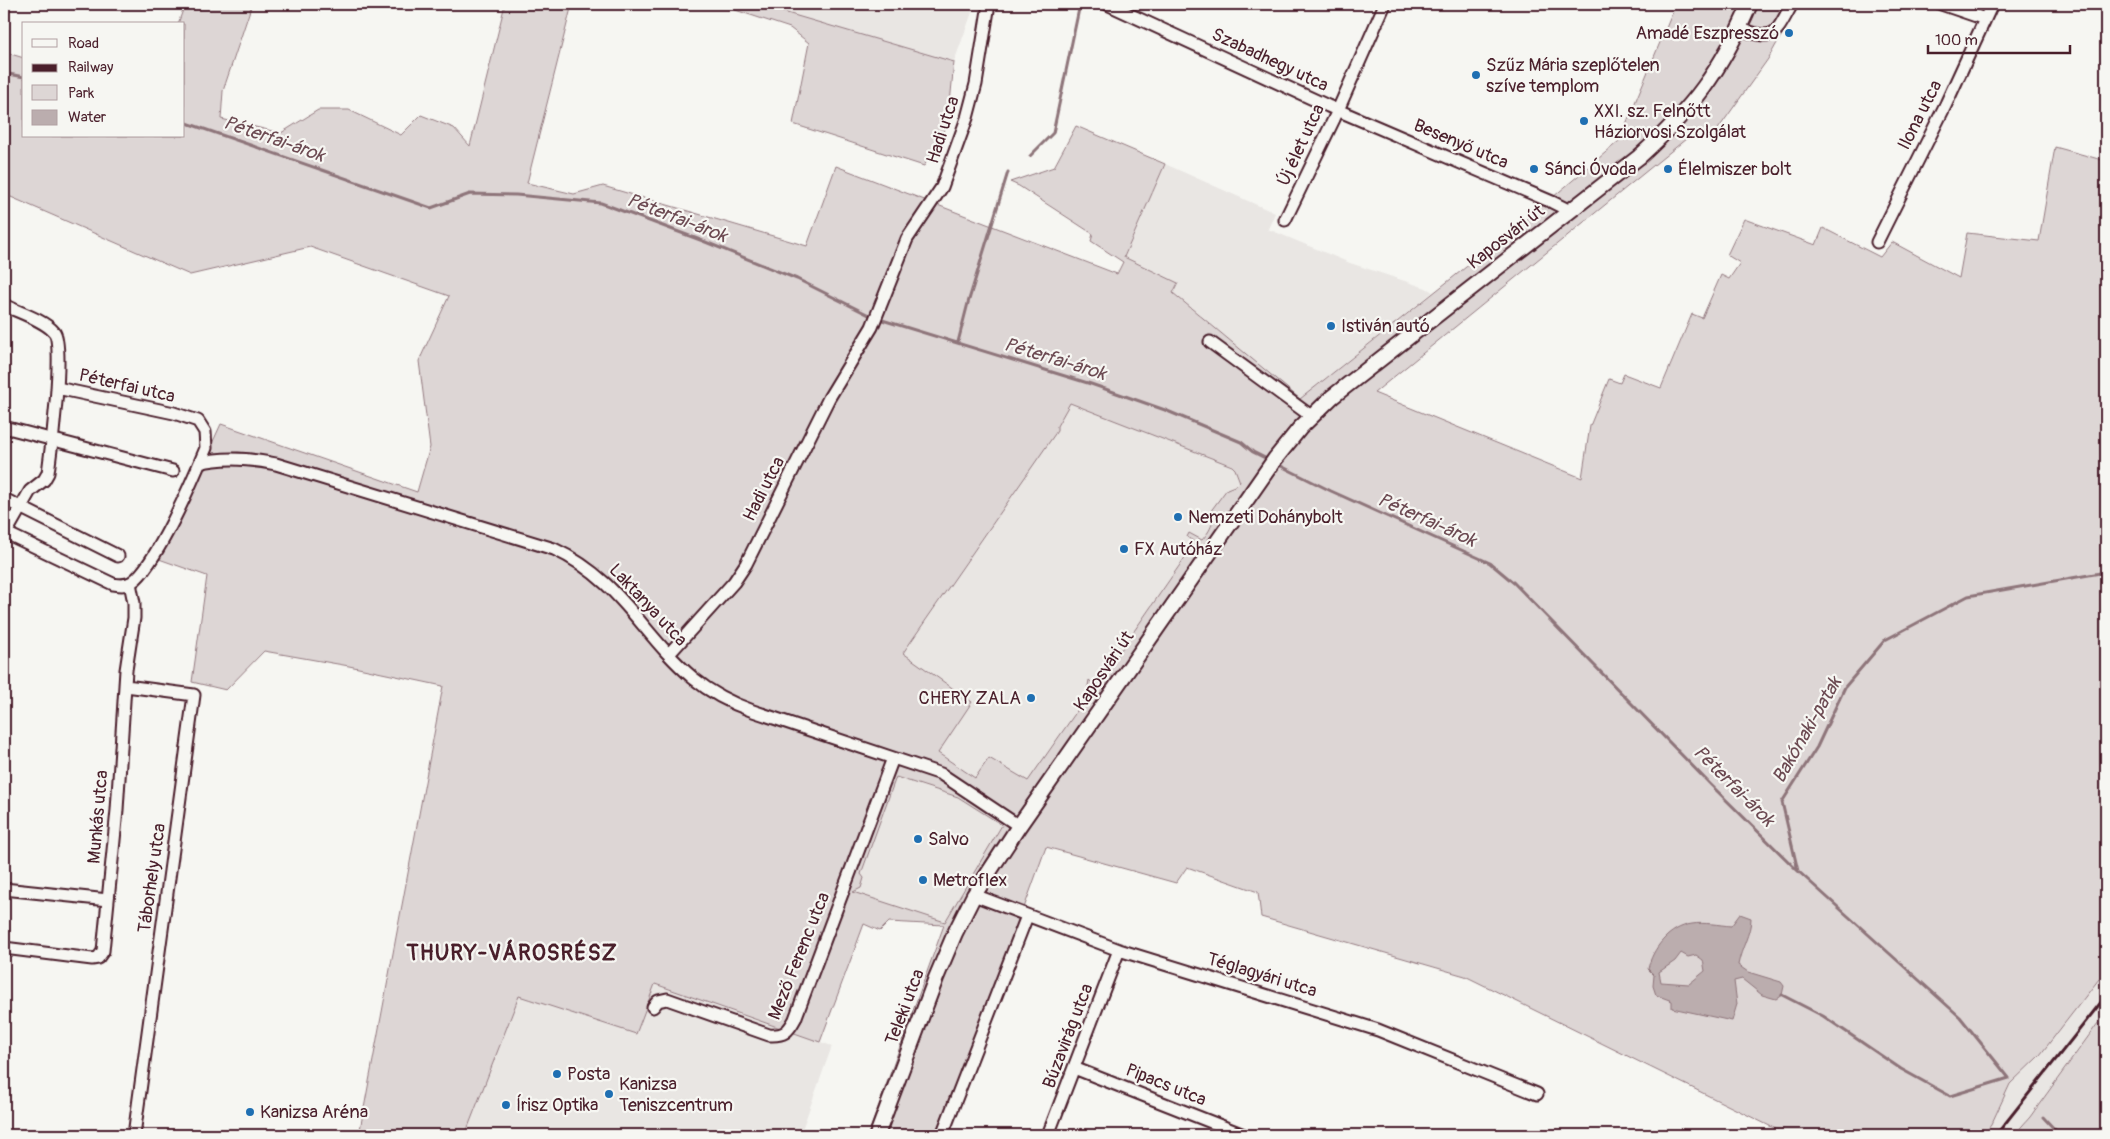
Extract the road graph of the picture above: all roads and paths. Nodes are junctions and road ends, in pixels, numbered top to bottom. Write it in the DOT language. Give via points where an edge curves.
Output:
graph roads {
  1 [pos="989,4"];
  2 [pos="1107,4"];
  3 [pos="1385,4"];
  4 [pos="1750,4"];
  5 [pos="1792,4"];
  6 [pos="1941,4"];
  7 [pos="1992,4"];
  8 [pos="1985,19"];
  9 [pos="1739,28"];
  10 [pos="1338,110"];
  11 [pos="1570,211"];
  12 [pos="1285,220"];
  13 [pos="1877,242"];
  14 [pos="4,305"];
  15 [pos="1210,342"];
  16 [pos="57,388"];
  17 [pos="1311,416"];
  18 [pos="4,427"];
  19 [pos="51,439"];
  20 [pos="200,463"];
  21 [pos="173,471"];
  22 [pos="4,499"];
  23 [pos="20,507"];
  24 [pos="5,533"];
  25 [pos="22,542"];
  26 [pos="4,545"];
  27 [pos="118,556"];
  28 [pos="130,583"];
  29 [pos="669,654"];
  30 [pos="126,686"];
  31 [pos="893,758"];
  32 [pos="1019,826"];
  33 [pos="4,889"];
  34 [pos="974,895"];
  35 [pos="108,900"];
  36 [pos="1027,916"];
  37 [pos="4,948"];
  38 [pos="1119,950"];
  39 [pos="653,1007"];
  40 [pos="1074,1068"];
  41 [pos="1537,1094"];
  42 [pos="134,1135"];
  43 [pos="877,1135"];
  44 [pos="942,1135"];
  45 [pos="1048,1135"];
  46 [pos="1244,1135"];
  1 -- 29 [label="street, Hadi utca" via="976,84 951,165 935,200 907,239 872,327 829,398 738,577"];
  2 -- 10 [label="street, Szabadhegy utca"];
  3 -- 10 [label="street, Új élet utca"];
  4 -- 9 [label="main road, Kaposvári út"];
  5 -- 9 [label="street" via="1772,34 1762,36"];
  6 -- 8 [label="street"];
  7 -- 8 [label="street, Ilona utca"];
  8 -- 13 [label="street, Ilona utca"];
  9 -- 11 [label="main road, Kaposvári út" via="1716,71 1677,121 1639,157"];
  10 -- 11 [label="street, Besenyő utca"];
  10 -- 12 [label="street, Új élet utca"];
  11 -- 17 [label="main road, Kaposvári út" via="1362,372"];
  14 -- 16 [label="street, Péterfai utca" via="45,325 56,335"];
  15 -- 17 [label="street"];
  16 -- 19 [label="street"];
  16 -- 20 [label="street, Péterfai utca" via="198,421 206,437"];
  17 -- 32 [label="main road, Kaposvári út" via="1272,464"];
  18 -- 19 [label="street"];
  19 -- 21 [label="street"];
  19 -- 23 [label="street" via="47,477 30,491"];
  20 -- 28 [label="street" via="152,559"];
  20 -- 29 [label="street, Laktanya utca" via="226,459 276,464 554,549 587,568 612,588"];
  22 -- 23 [label="street"];
  23 -- 24 [label="street"];
  23 -- 27 [label="street"];
  24 -- 25 [label="street"];
  25 -- 26 [label="street"];
  25 -- 28 [label="street" via="113,584"];
  28 -- 30 [label="street, Munkás utca" via="134,611"];
  29 -- 31 [label="street, Laktanya utca" via="693,678 722,699"];
  30 -- 35 [label="street, Munkás utca"];
  30 -- 42 [label="street, Táborhely utca" via="194,694"];
  31 -- 32 [label="street, Laktanya utca" via="942,774"];
  31 -- 39 [label="street, Mező Ferenc utca" via="787,1033 769,1035 667,999 658,1001"];
  32 -- 34 [label="main road, Kaposvári út"];
  33 -- 35 [label="street"];
  34 -- 36 [label="street, Téglagyári utca"];
  34 -- 43 [label="main road, Teleki utca" via="936,978"];
  35 -- 37 [label="street, Munkás utca" via="103,950 98,958"];
  36 -- 38 [label="street, Téglagyári utca"];
  36 -- 44 [label="street"];
  38 -- 40 [label="street, Búzavirág utca"];
  38 -- 41 [label="street, Téglagyári utca" via="1378,1030"];
  40 -- 45 [label="street, Búzavirág utca"];
  40 -- 46 [label="street, Pipacs utca"];
}
